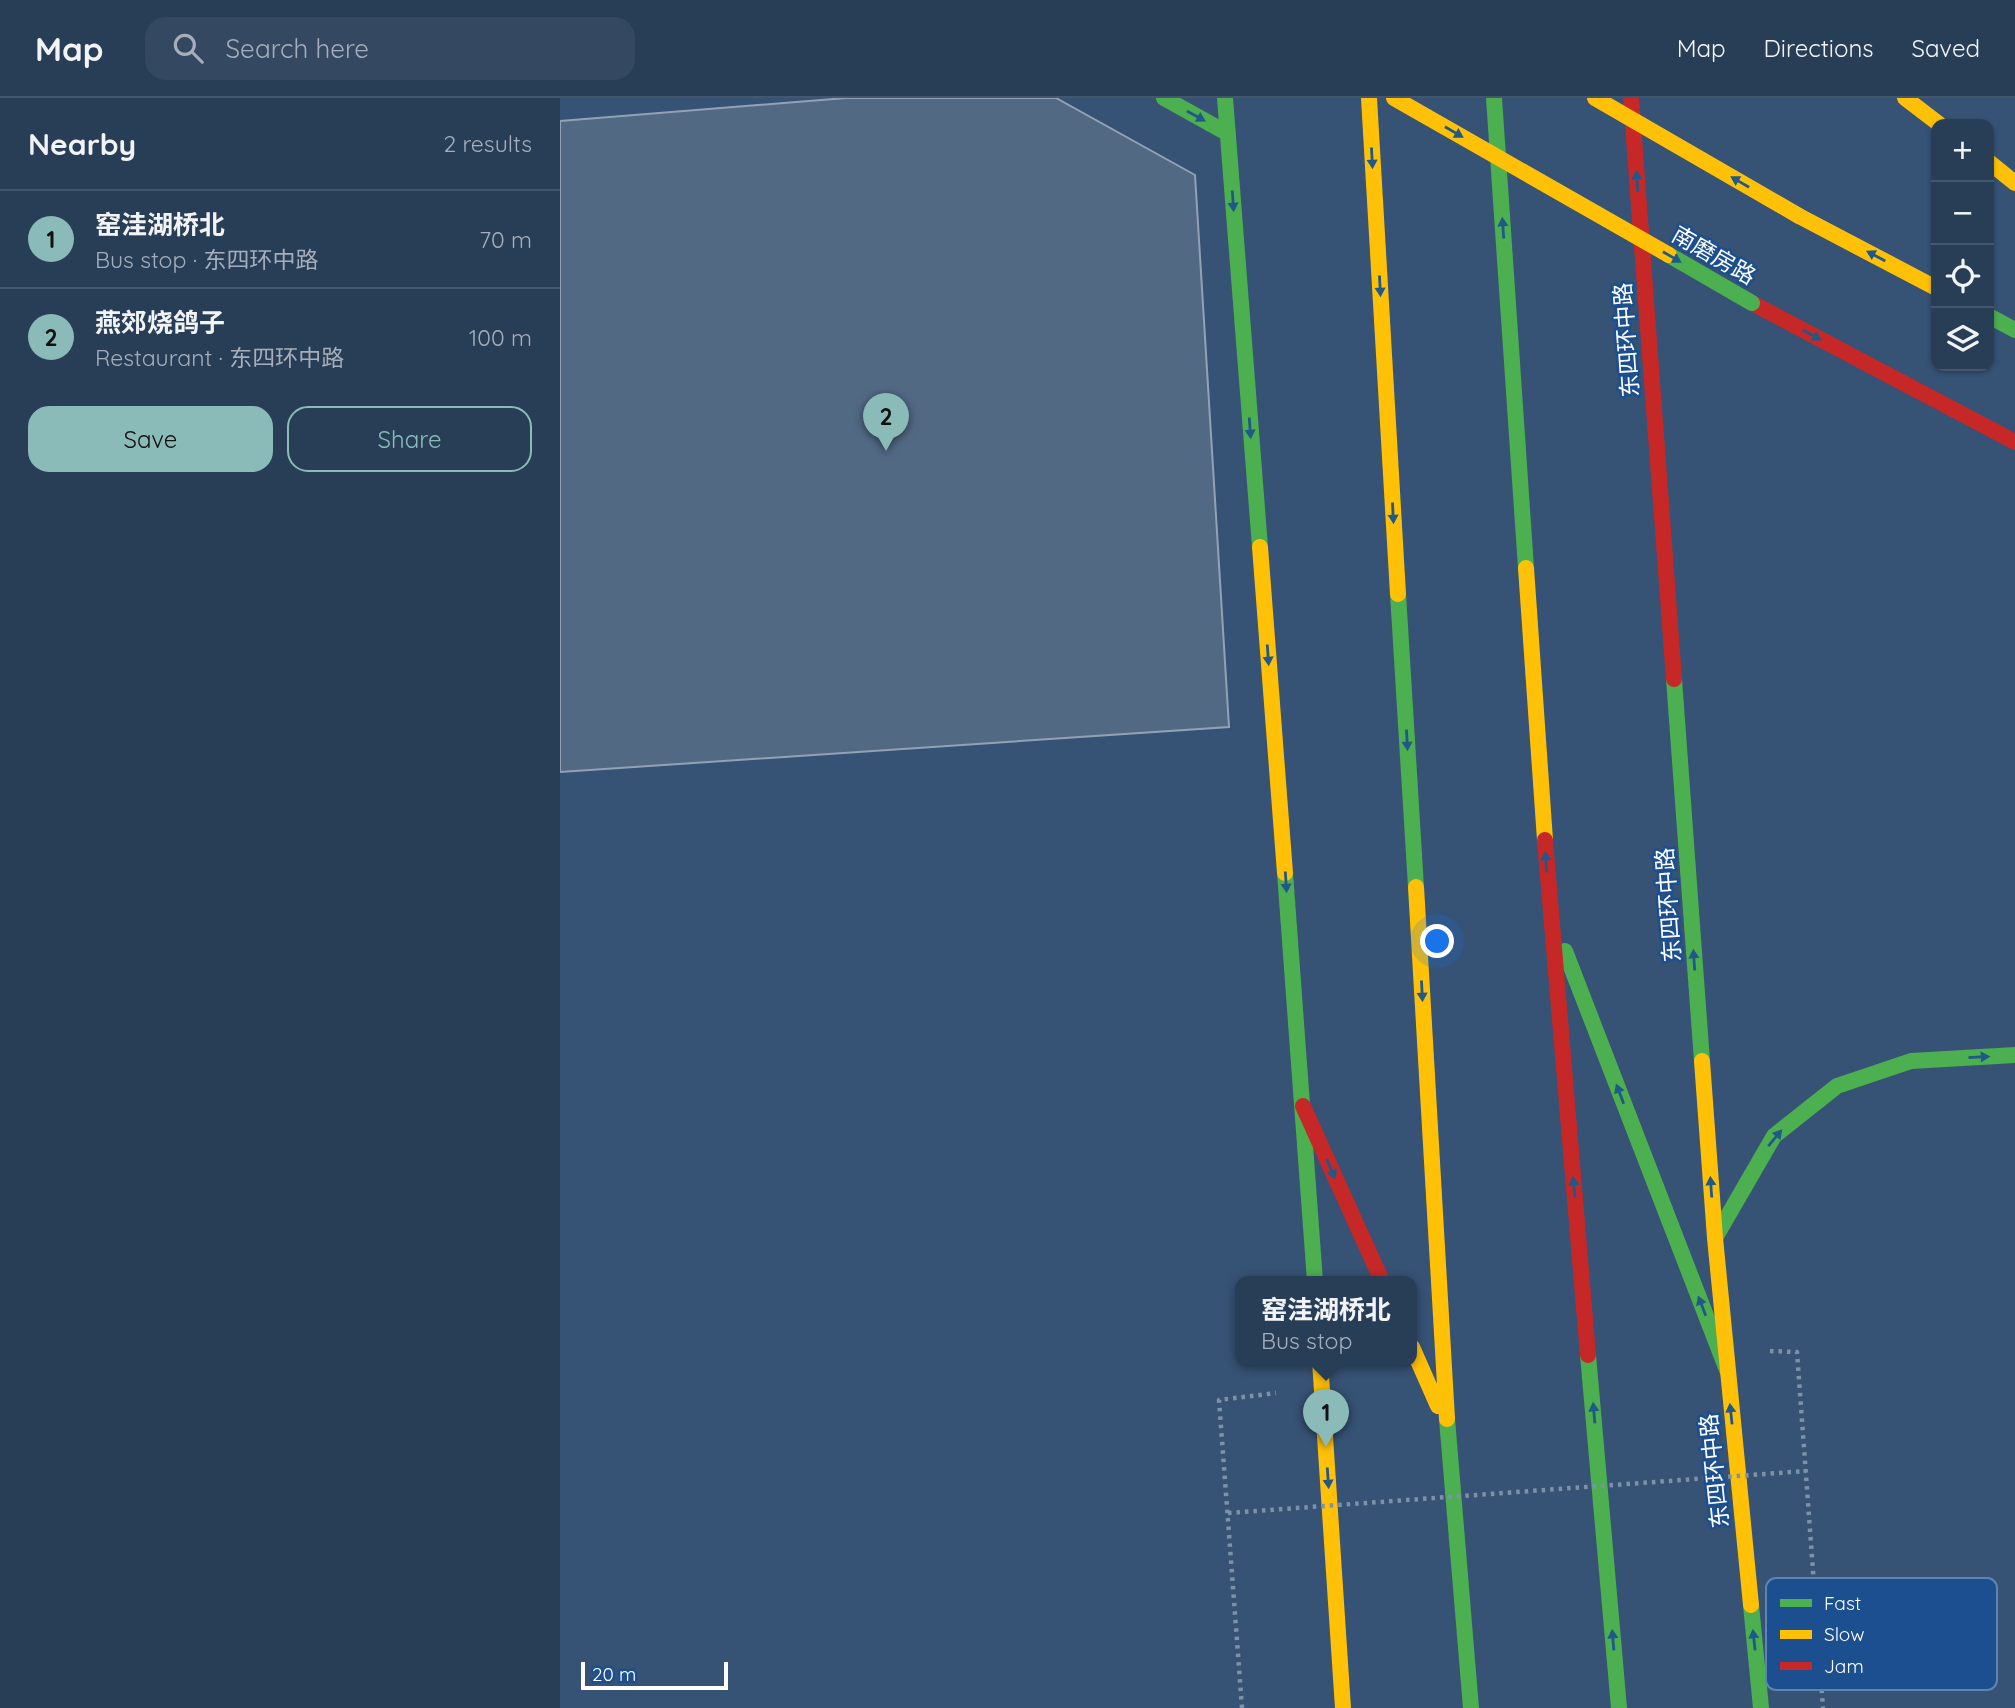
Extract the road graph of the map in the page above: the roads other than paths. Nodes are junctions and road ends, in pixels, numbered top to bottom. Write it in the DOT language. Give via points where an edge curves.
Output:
graph roads {
  1 [pos="1164,98"];
  2 [pos="1223,98"];
  3 [pos="1369,98"];
  4 [pos="1394,98"];
  5 [pos="1494,98"];
  6 [pos="1595,98"];
  7 [pos="1631,98"];
  8 [pos="1905,98"];
  9 [pos="1932,119"];
  10 [pos="1227,133"];
  11 [pos="1994,166"];
  12 [pos="2015,183"];
  13 [pos="1931,285"];
  14 [pos="1994,319"];
  15 [pos="2015,330"];
  16 [pos="2015,442"];
  17 [pos="1549,910"];
  18 [pos="2015,1055"];
  19 [pos="1303,1107"];
  20 [pos="1715,1238"];
  21 [pos="1315,1276"];
  22 [pos="1380,1276"];
  23 [pos="1417,1358"];
  24 [pos="1320,1367"];
  25 [pos="1727,1370"];
  26 [pos="1448,1428"];
  27 [pos="1343,1708"];
  28 [pos="1471,1708"];
  29 [pos="1619,1708"];
  30 [pos="1761,1708"];
  1 -- 10 [label="main road, one-way"];
  2 -- 10 [label="main road"];
  3 -- 26 [label="main road, one-way"];
  4 -- 16 [label="main road, 南磨房路, one-way, bridge" via="1752,303"];
  17 -- 5 [label="main road, one-way"];
  13 -- 6 [label="main road, one-way, bridge" via="1799,216"];
  20 -- 7 [label="main road, 东四环中路, one-way"];
  8 -- 9 [label="main road"];
  10 -- 19 [label="main road, one-way"];
  11 -- 12 [label="main road"];
  14 -- 15 [label="main road"];
  25 -- 17 [label="main road, one-way"];
  29 -- 17 [label="main road, one-way"];
  20 -- 18 [label="main road, one-way" via="1774,1136 1837,1086 1911,1061"];
  19 -- 21 [label="main road"];
  19 -- 22 [label="main road, one-way"];
  20 -- 25 [label="main road, 东四环中路"];
  23 -- 26 [label="main road"];
  24 -- 27 [label="main road, one-way"];
  30 -- 25 [label="main road, 东四环中路, one-way"];
  26 -- 28 [label="main road"];
}
